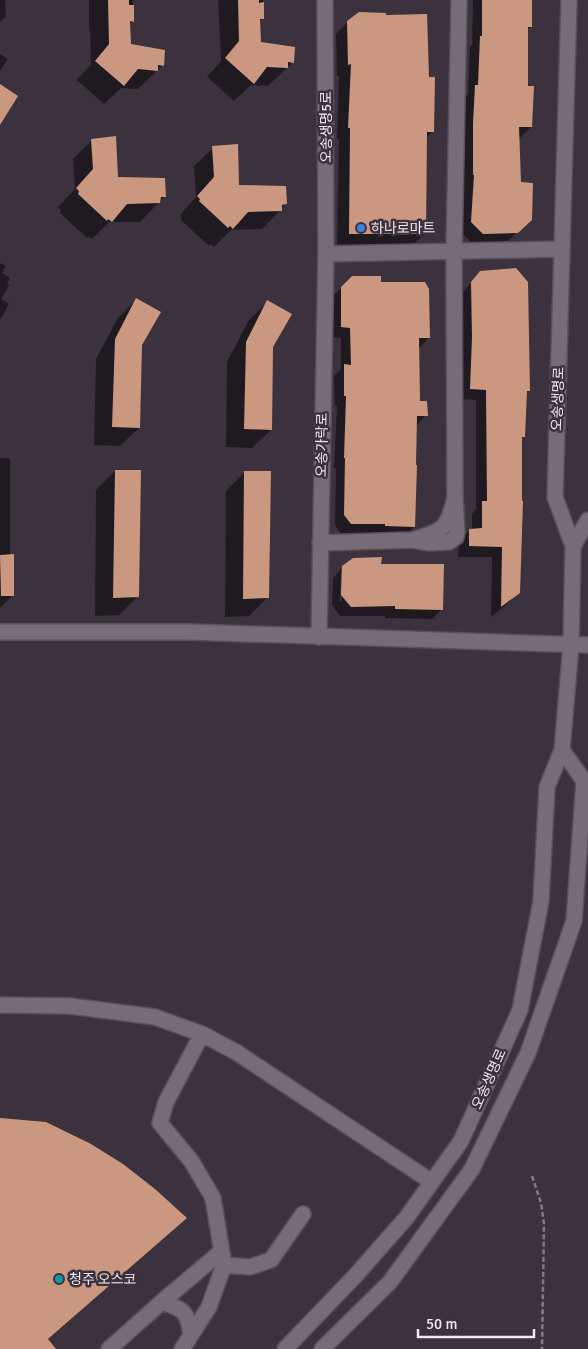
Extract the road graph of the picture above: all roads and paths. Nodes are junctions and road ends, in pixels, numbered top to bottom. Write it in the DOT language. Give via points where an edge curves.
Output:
graph roads {
  1 [pos="325,0"];
  2 [pos="459,0"];
  3 [pos="569,0"];
  4 [pos="562,249"];
  5 [pos="454,252"];
  6 [pos="326,254"];
  7 [pos="588,520"];
  8 [pos="320,543"];
  9 [pos="573,546"];
  10 [pos="0,632"];
  11 [pos="319,636"];
  12 [pos="571,645"];
  13 [pos="588,645"];
  14 [pos="562,750"];
  15 [pos="0,1005"];
  16 [pos="202,1034"];
  17 [pos="532,1176"];
  18 [pos="432,1182"];
  19 [pos="303,1214"];
  20 [pos="223,1258"];
  21 [pos="162,1302"];
  22 [pos="192,1334"];
  23 [pos="109,1349"];
  24 [pos="182,1349"];
  25 [pos="284,1349"];
  26 [pos="322,1349"];
  27 [pos="542,1349"];
  1 -- 6 [label="street, 오송생명5로"];
  2 -- 5 [label="street"];
  3 -- 4 [label="street, 오송생명로"];
  4 -- 5 [label="street"];
  4 -- 9 [label="street, 오송생명로" via="555,497"];
  5 -- 6 [label="street"];
  5 -- 8 [label="street" via="457,532 453,540 437,543 412,540"];
  6 -- 8 [label="street, 오송가락로"];
  7 -- 9 [label="street, 오송생명로"];
  8 -- 11 [label="street, 오송가락로"];
  9 -- 12 [label="street, 오송생명로"];
  10 -- 11 [label="street"];
  11 -- 12 [label="street"];
  12 -- 13 [label="street"];
  12 -- 14 [label="street, 오송생명로"];
  14 -- 18 [label="street, 오송생명로" via="547,787 541,901 520,1010 461,1141"];
  14 -- 26 [label="street, 오송생명로" via="584,781 574,921 528,1052 472,1169 390,1282"];
  15 -- 16 [label="street" via="70,1006 155,1017"];
  16 -- 18 [label="street" via="236,1052"];
  16 -- 20 [label="street" via="166,1102 160,1123 192,1162 213,1198"];
  17 -- 27 [label="path" via="544,1224"];
  18 -- 25 [label="street, 오송생명로" via="407,1217 356,1276"];
  19 -- 20 [label="street" via="271,1260 250,1267"];
  20 -- 21 [label="street"];
  20 -- 22 [label="street" via="209,1307"];
  21 -- 22 [label="street" via="180,1308 190,1320"];
  21 -- 23 [label="street"];
  22 -- 24 [label="street"];
}
